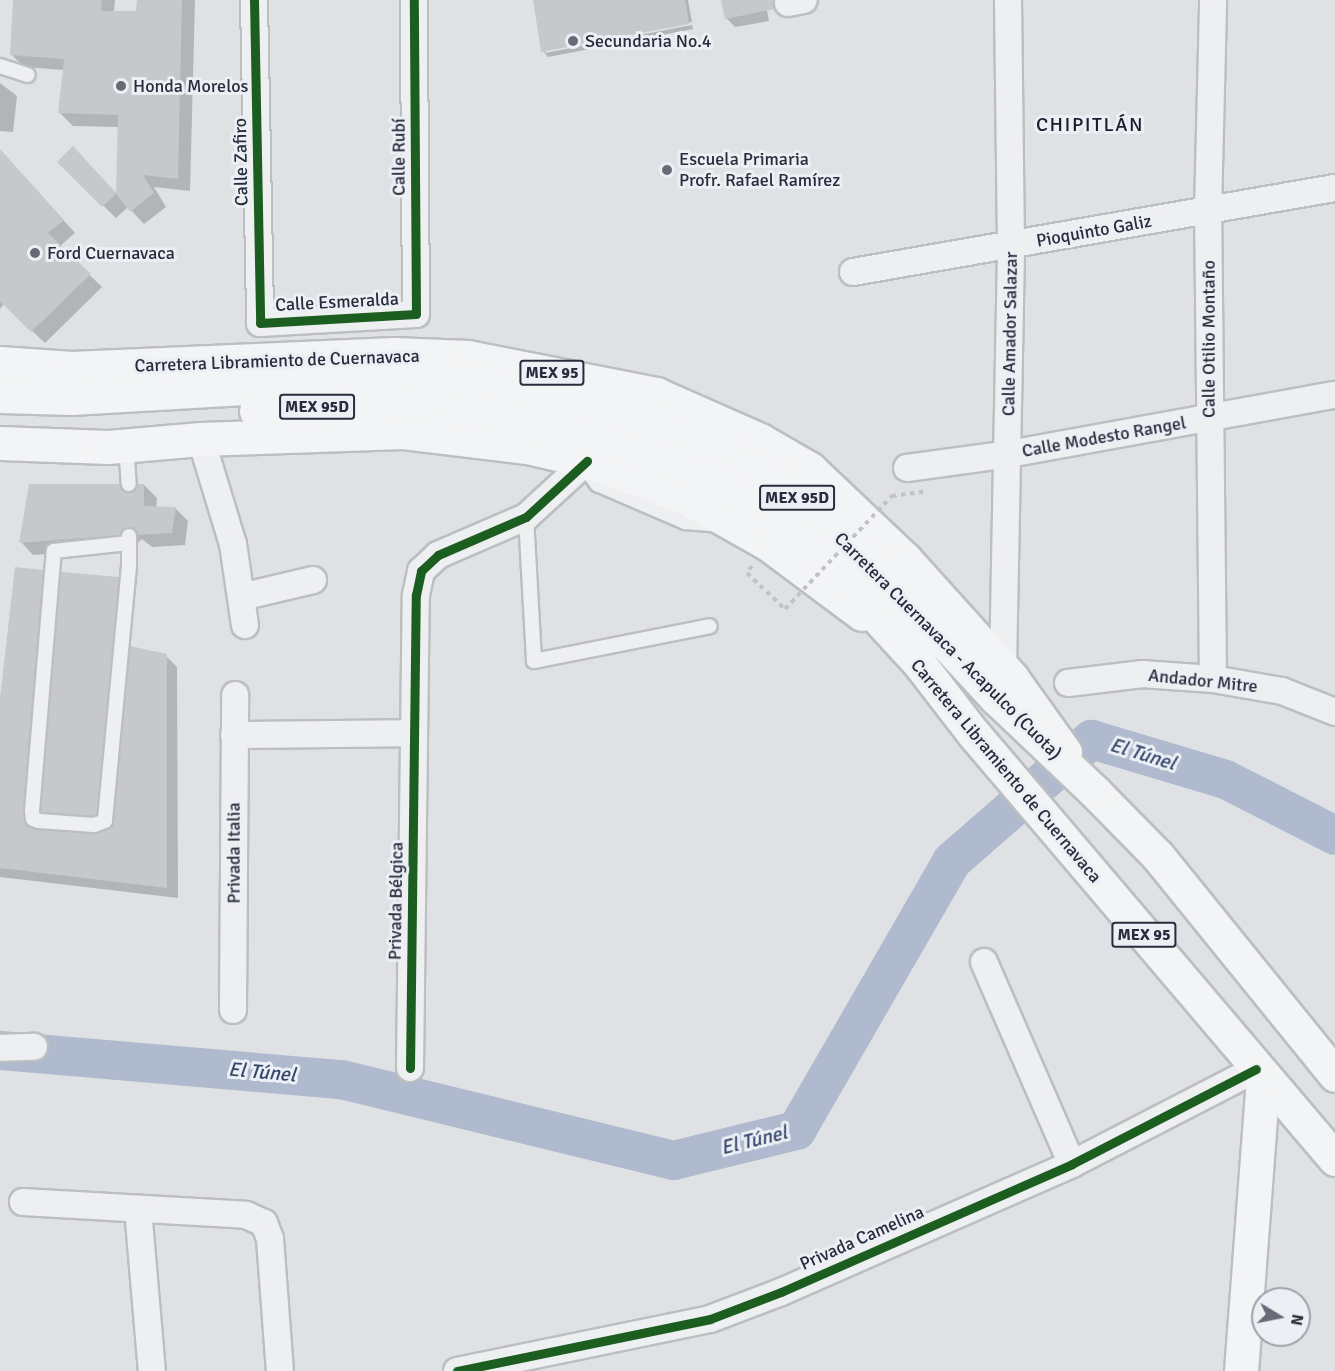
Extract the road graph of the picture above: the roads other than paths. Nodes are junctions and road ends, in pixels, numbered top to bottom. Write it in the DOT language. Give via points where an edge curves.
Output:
graph roads {
  1 [pos="254,0"];
  2 [pos="414,0"];
  3 [pos="1008,0"];
  4 [pos="1213,0"];
  5 [pos="0,66"];
  6 [pos="28,75"];
  7 [pos="1335,188"];
  8 [pos="1208,211"];
  9 [pos="1011,246"];
  10 [pos="853,272"];
  11 [pos="416,314"];
  12 [pos="260,323"];
  13 [pos="0,363"];
  14 [pos="1335,395"];
  15 [pos="0,396"];
  16 [pos="20,410"];
  17 [pos="1209,418"];
  18 [pos="201,438"];
  19 [pos="0,443"];
  20 [pos="126,445"];
  21 [pos="1009,454"];
  22 [pos="589,461"];
  23 [pos="907,468"];
  24 [pos="129,484"];
  25 [pos="526,517"];
  26 [pos="129,539"];
  27 [pos="313,580"];
  28 [pos="241,597"];
  29 [pos="245,625"];
  30 [pos="710,626"];
  31 [pos="920,663"];
  32 [pos="1213,679"];
  33 [pos="1004,682"];
  34 [pos="1068,683"];
  35 [pos="234,695"];
  36 [pos="1335,712"];
  37 [pos="414,733"];
  38 [pos="234,735"];
  39 [pos="1094,791"];
  40 [pos="984,962"];
  41 [pos="233,1010"];
  42 [pos="34,1047"];
  43 [pos="0,1048"];
  44 [pos="410,1068"];
  45 [pos="1260,1073"];
  46 [pos="1335,1075"];
  47 [pos="1335,1159"];
  48 [pos="1072,1164"];
  49 [pos="23,1202"];
  50 [pos="138,1209"];
  51 [pos="152,1371"];
  52 [pos="280,1371"];
  53 [pos="458,1371"];
  54 [pos="1241,1371"];
  1 -- 12 [label="street, Calle Zafiro"];
  2 -- 11 [label="street, Calle Rubí"];
  3 -- 9 [label="street, Calle Amador Salazar"];
  4 -- 8 [label="street, Calle Otilio Montaño"];
  5 -- 6 [label="lane"];
  7 -- 8 [label="street, Pioquinto Galiz"];
  8 -- 9 [label="street, Pioquinto Galiz"];
  8 -- 17 [label="street, Calle Otilio Montaño"];
  9 -- 10 [label="street, Pioquinto Galiz"];
  9 -- 21 [label="street, Calle Amador Salazar"];
  11 -- 12 [label="street, Calle Esmeralda"];
  13 -- 33 [label="main road, Carretera Libramiento de Cuernavaca / MEX 95" via="72,368 405,354 468,357 656,394 760,440 810,470 905,559"];
  14 -- 17 [label="street, Calle Modesto Rangel"];
  15 -- 16 [label="main road, Carretera Cuernavaca - Acapulco (Cuota) / MEX 95D"];
  16 -- 31 [label="main road, Carretera Cuernavaca - Acapulco (Cuota) / MEX 95D" via="134,419 398,405 474,411 603,437 699,473 774,514 808,543"];
  16 -- 33 [label="main road, Carretera Cuernavaca - Acapulco (Cuota) / MEX 95D" via="133,396 399,379 472,381 639,418 703,444 800,499"];
  17 -- 21 [label="street, Calle Modesto Rangel"];
  17 -- 32 [label="street, Calle Otilio Montaño"];
  18 -- 20 [label="main road, Carretera Libramiento de Cuernavaca / MEX 95"];
  18 -- 22 [label="main road, Carretera Libramiento de Cuernavaca / MEX 95" via="403,432 527,447"];
  18 -- 28 [label="street" via="220,495"];
  19 -- 20 [label="main road, Carretera Libramiento de Cuernavaca / MEX 95"];
  20 -- 24 [label="lane"];
  21 -- 23 [label="street, Calle Modesto Rangel"];
  21 -- 33 [label="street, Calle Amador Salazar"];
  22 -- 25 [label="street, Privada Bélgica"];
  22 -- 31 [label="main road, Carretera Libramiento de Cuernavaca / MEX 95" via="682,496 788,558"];
  25 -- 30 [label="lane" via="534,661"];
  25 -- 37 [label="street, Privada Bélgica" via="438,555 421,571 416,595"];
  26 -- 26 [label="lane" via="105,821 94,825 39,821 33,819 32,811 54,551"];
  27 -- 28 [label="street"];
  28 -- 29 [label="street"];
  31 -- 45 [label="main road, Carretera Libramiento de Cuernavaca / MEX 95" via="973,733"];
  32 -- 34 [label="street, Andador Mitre" via="1142,674"];
  32 -- 36 [label="street, Andador Mitre" via="1282,691"];
  33 -- 39 [label="main road, Carretera Cuernavaca - Acapulco (Cuota) / MEX 95D"];
  35 -- 38 [label="street, Privada Italia"];
  37 -- 38 [label="street"];
  37 -- 44 [label="street, Privada Bélgica"];
  38 -- 41 [label="street, Privada Italia"];
  39 -- 46 [label="main road, MEX 95" via="1157,855"];
  40 -- 48 [label="street"];
  42 -- 43 [label="street"];
  45 -- 47 [label="main road, Carretera Libramiento de Cuernavaca / MEX 95"];
  45 -- 48 [label="street, Privada Camelina"];
  45 -- 54 [label="main road"];
  48 -- 53 [label="street, Privada Camelina" via="781,1292 710,1319"];
  49 -- 50 [label="street"];
  50 -- 51 [label="street"];
  50 -- 52 [label="street" via="246,1215 264,1223 270,1239"];
}
